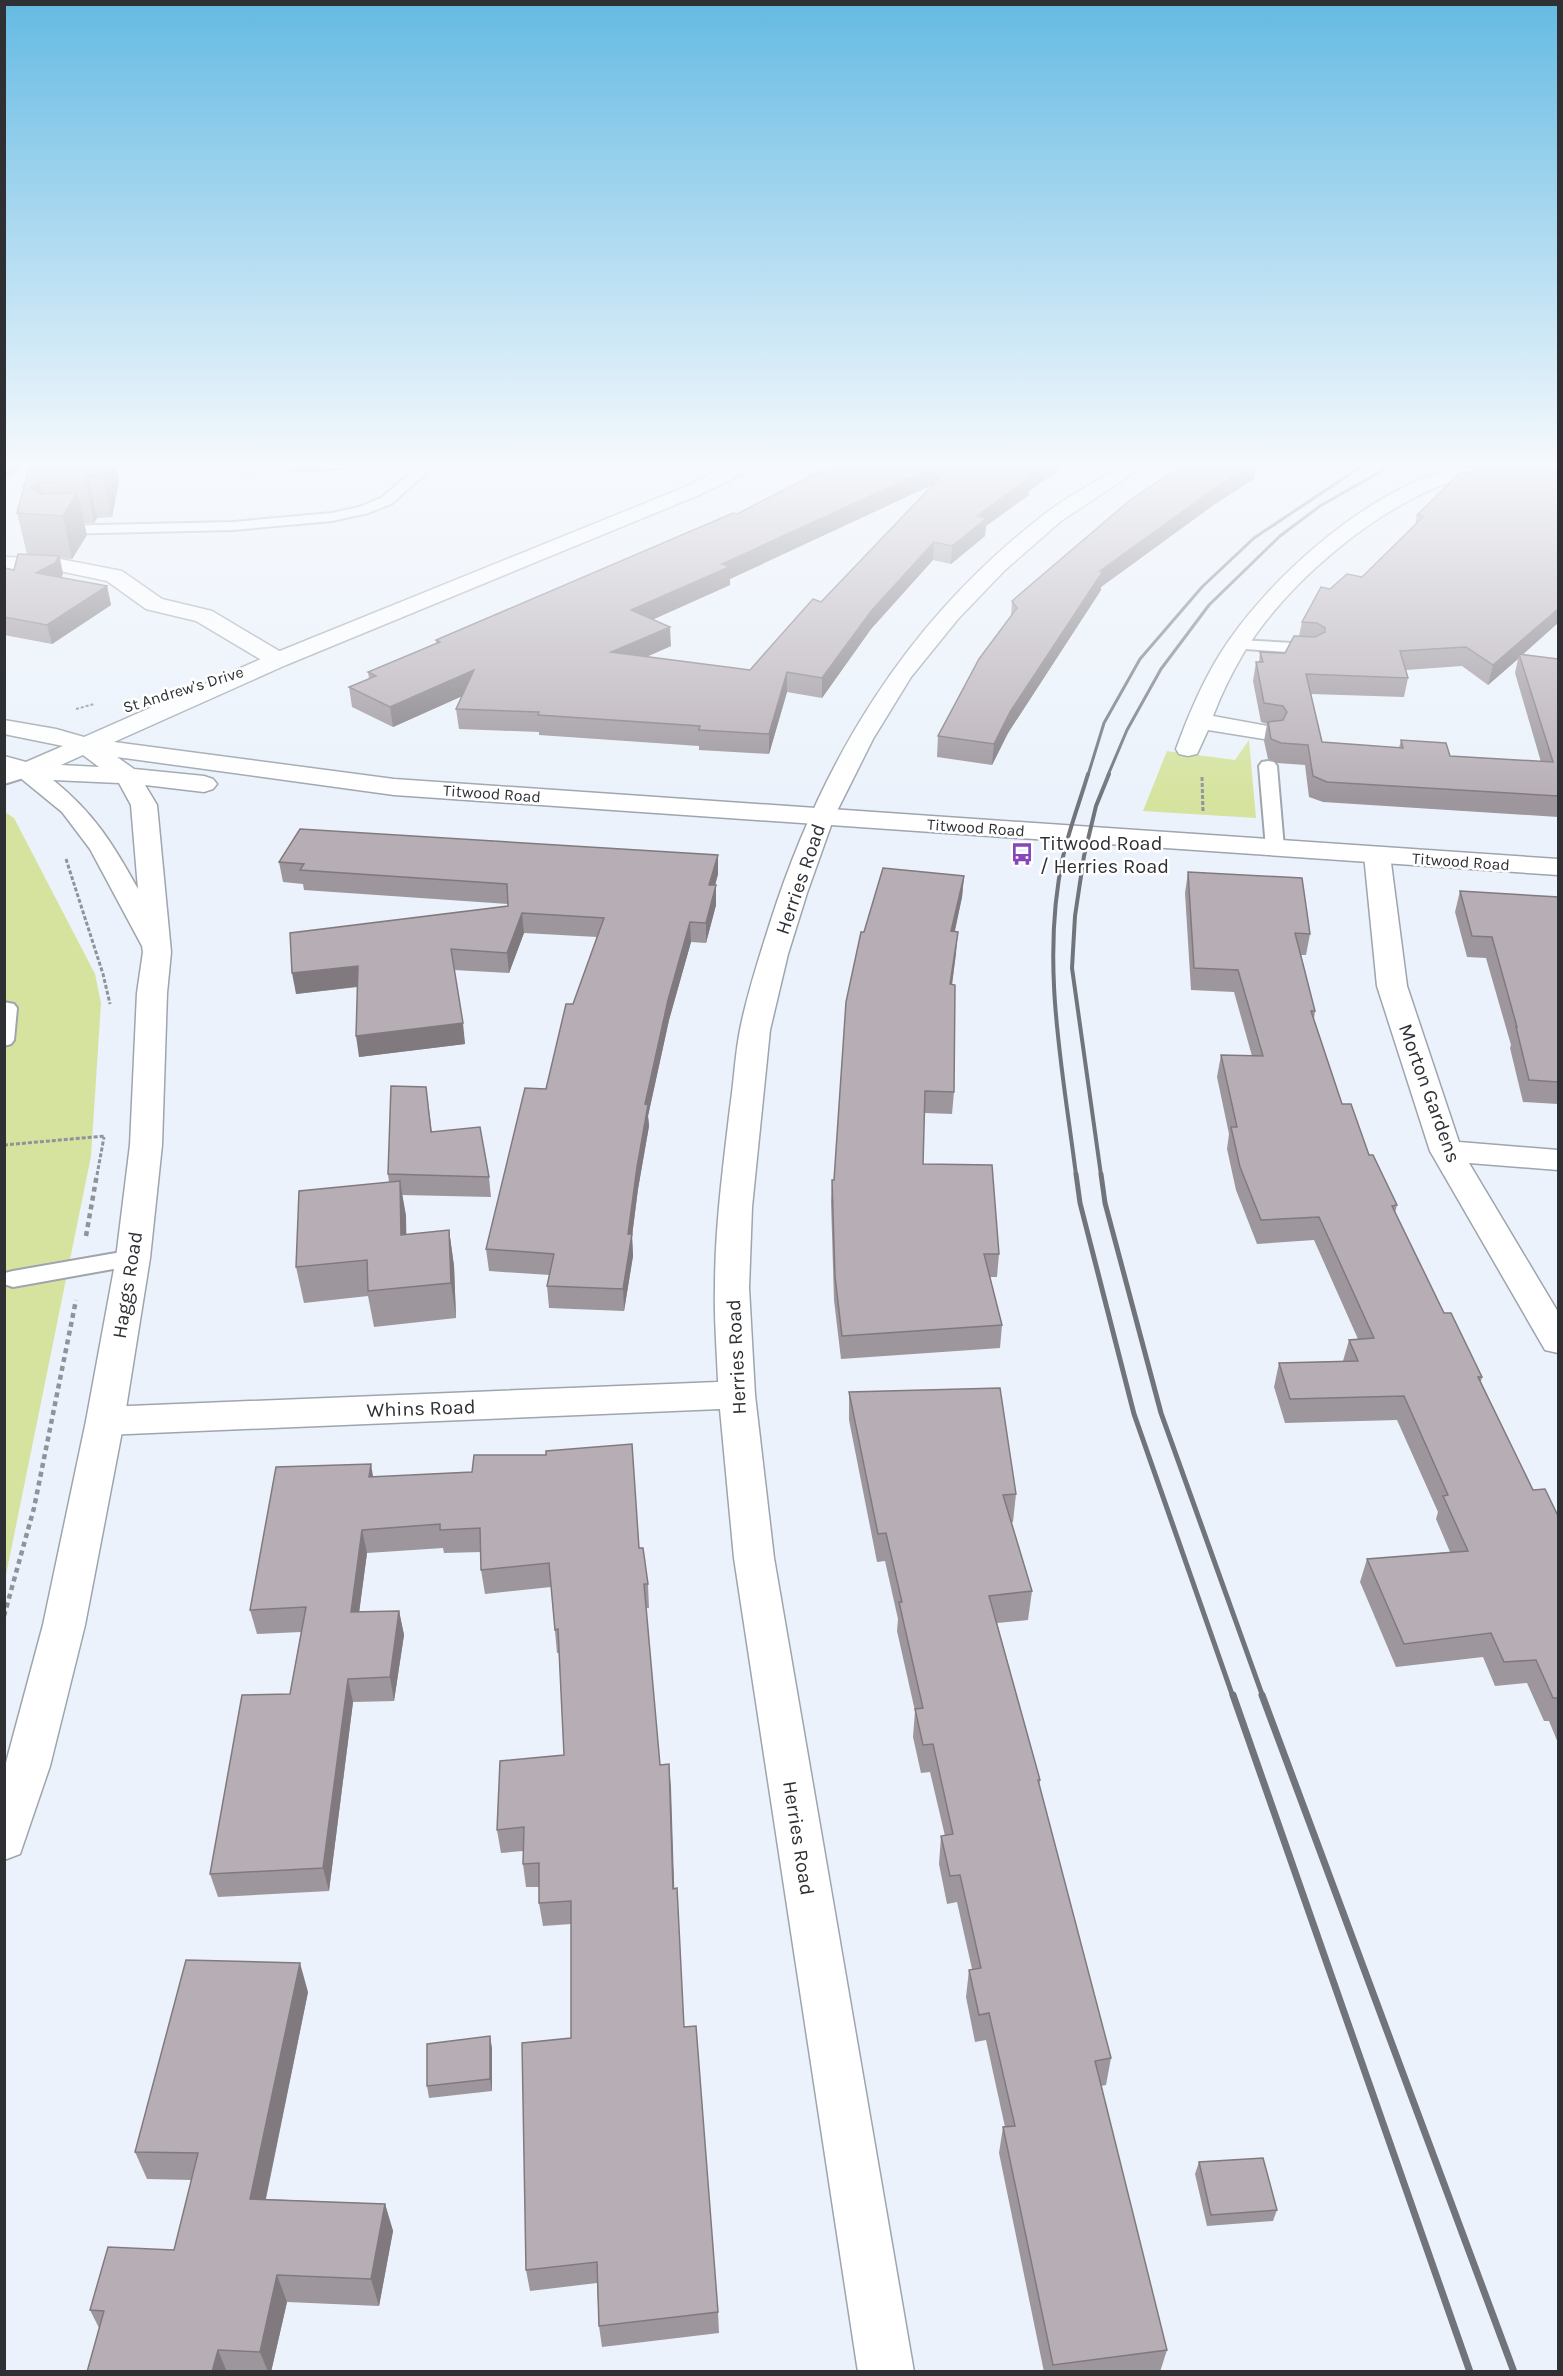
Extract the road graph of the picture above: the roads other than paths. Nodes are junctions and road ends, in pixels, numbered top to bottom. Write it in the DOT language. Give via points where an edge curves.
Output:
graph roads {
  1 [pos="118,579"];
  2 [pos="477,579"];
  3 [pos="985,579"];
  4 [pos="1294,579"];
  5 [pos="1238,645"];
  6 [pos="1312,649"];
  7 [pos="278,660"];
  8 [pos="1199,721"];
  9 [pos="4,727"];
  10 [pos="1270,733"];
  11 [pos="56,736"];
  12 [pos="85,745"];
  13 [pos="1188,749"];
  14 [pos="1268,766"];
  15 [pos="12,771"];
  16 [pos="127,776"];
  17 [pos="394,787"];
  18 [pos="821,817"];
  19 [pos="1275,848"];
  20 [pos="1377,855"];
  21 [pos="1558,867"];
  22 [pos="157,952"];
  23 [pos="4,1008"];
  24 [pos="4,1040"];
  25 [pos="1446,1151"];
  26 [pos="1558,1160"];
  27 [pos="133,1258"];
  28 [pos="7,1282"];
  29 [pos="1558,1341"];
  30 [pos="737,1395"];
  31 [pos="105,1421"];
  32 [pos="4,1840"];
  33 [pos="886,2372"];
  1 -- 7 [label="street" via="154,604 204,616"];
  2 -- 7 [label="street, St Andrew's Drive"];
  3 -- 18 [label="street, Herries Road" via="950,614 901,674 861,739"];
  4 -- 5 [label="street" via="1272,600"];
  5 -- 6 [label="lane"];
  5 -- 8 [label="street"];
  7 -- 11 [label="street, St Andrew's Drive" via="134,701"];
  7 -- 12 [label="street, St Andrew's Drive"];
  8 -- 10 [label="street"];
  8 -- 13 [label="street"];
  9 -- 11 [label="street"];
  11 -- 12 [label="street"];
  11 -- 15 [label="street"];
  12 -- 15 [label="street, St Andrew's Drive"];
  12 -- 16 [label="street, Haggs Road"];
  12 -- 17 [label="street, Titwood Road"];
  14 -- 19 [label="lane"];
  15 -- 16 [label="street, Titwood Road"];
  15 -- 22 [label="street" via="71,807 102,847"];
  16 -- 17 [label="street, Titwood Road" via="298,790"];
  16 -- 22 [label="street, Haggs Road" via="144,806"];
  17 -- 18 [label="street, Titwood Road"];
  18 -- 19 [label="street, Titwood Road"];
  18 -- 30 [label="street, Herries Road" via="774,954 755,1030 735,1207 732,1288"];
  19 -- 20 [label="street, Titwood Road"];
  20 -- 21 [label="street, Titwood Road"];
  20 -- 25 [label="street, Morton Gardens" via="1392,986"];
  22 -- 27 [label="street, Haggs Road" via="147,1131"];
  23 -- 24 [label="lane"];
  25 -- 26 [label="street"];
  25 -- 29 [label="street, Morton Gardens"];
  27 -- 28 [label="lane"];
  27 -- 31 [label="street, Haggs Road"];
  30 -- 31 [label="street, Whins Road"];
  30 -- 33 [label="street, Herries Road" via="754,1558"];
  31 -- 32 [label="street, Haggs Road" via="64,1625 28,1766"];
}
